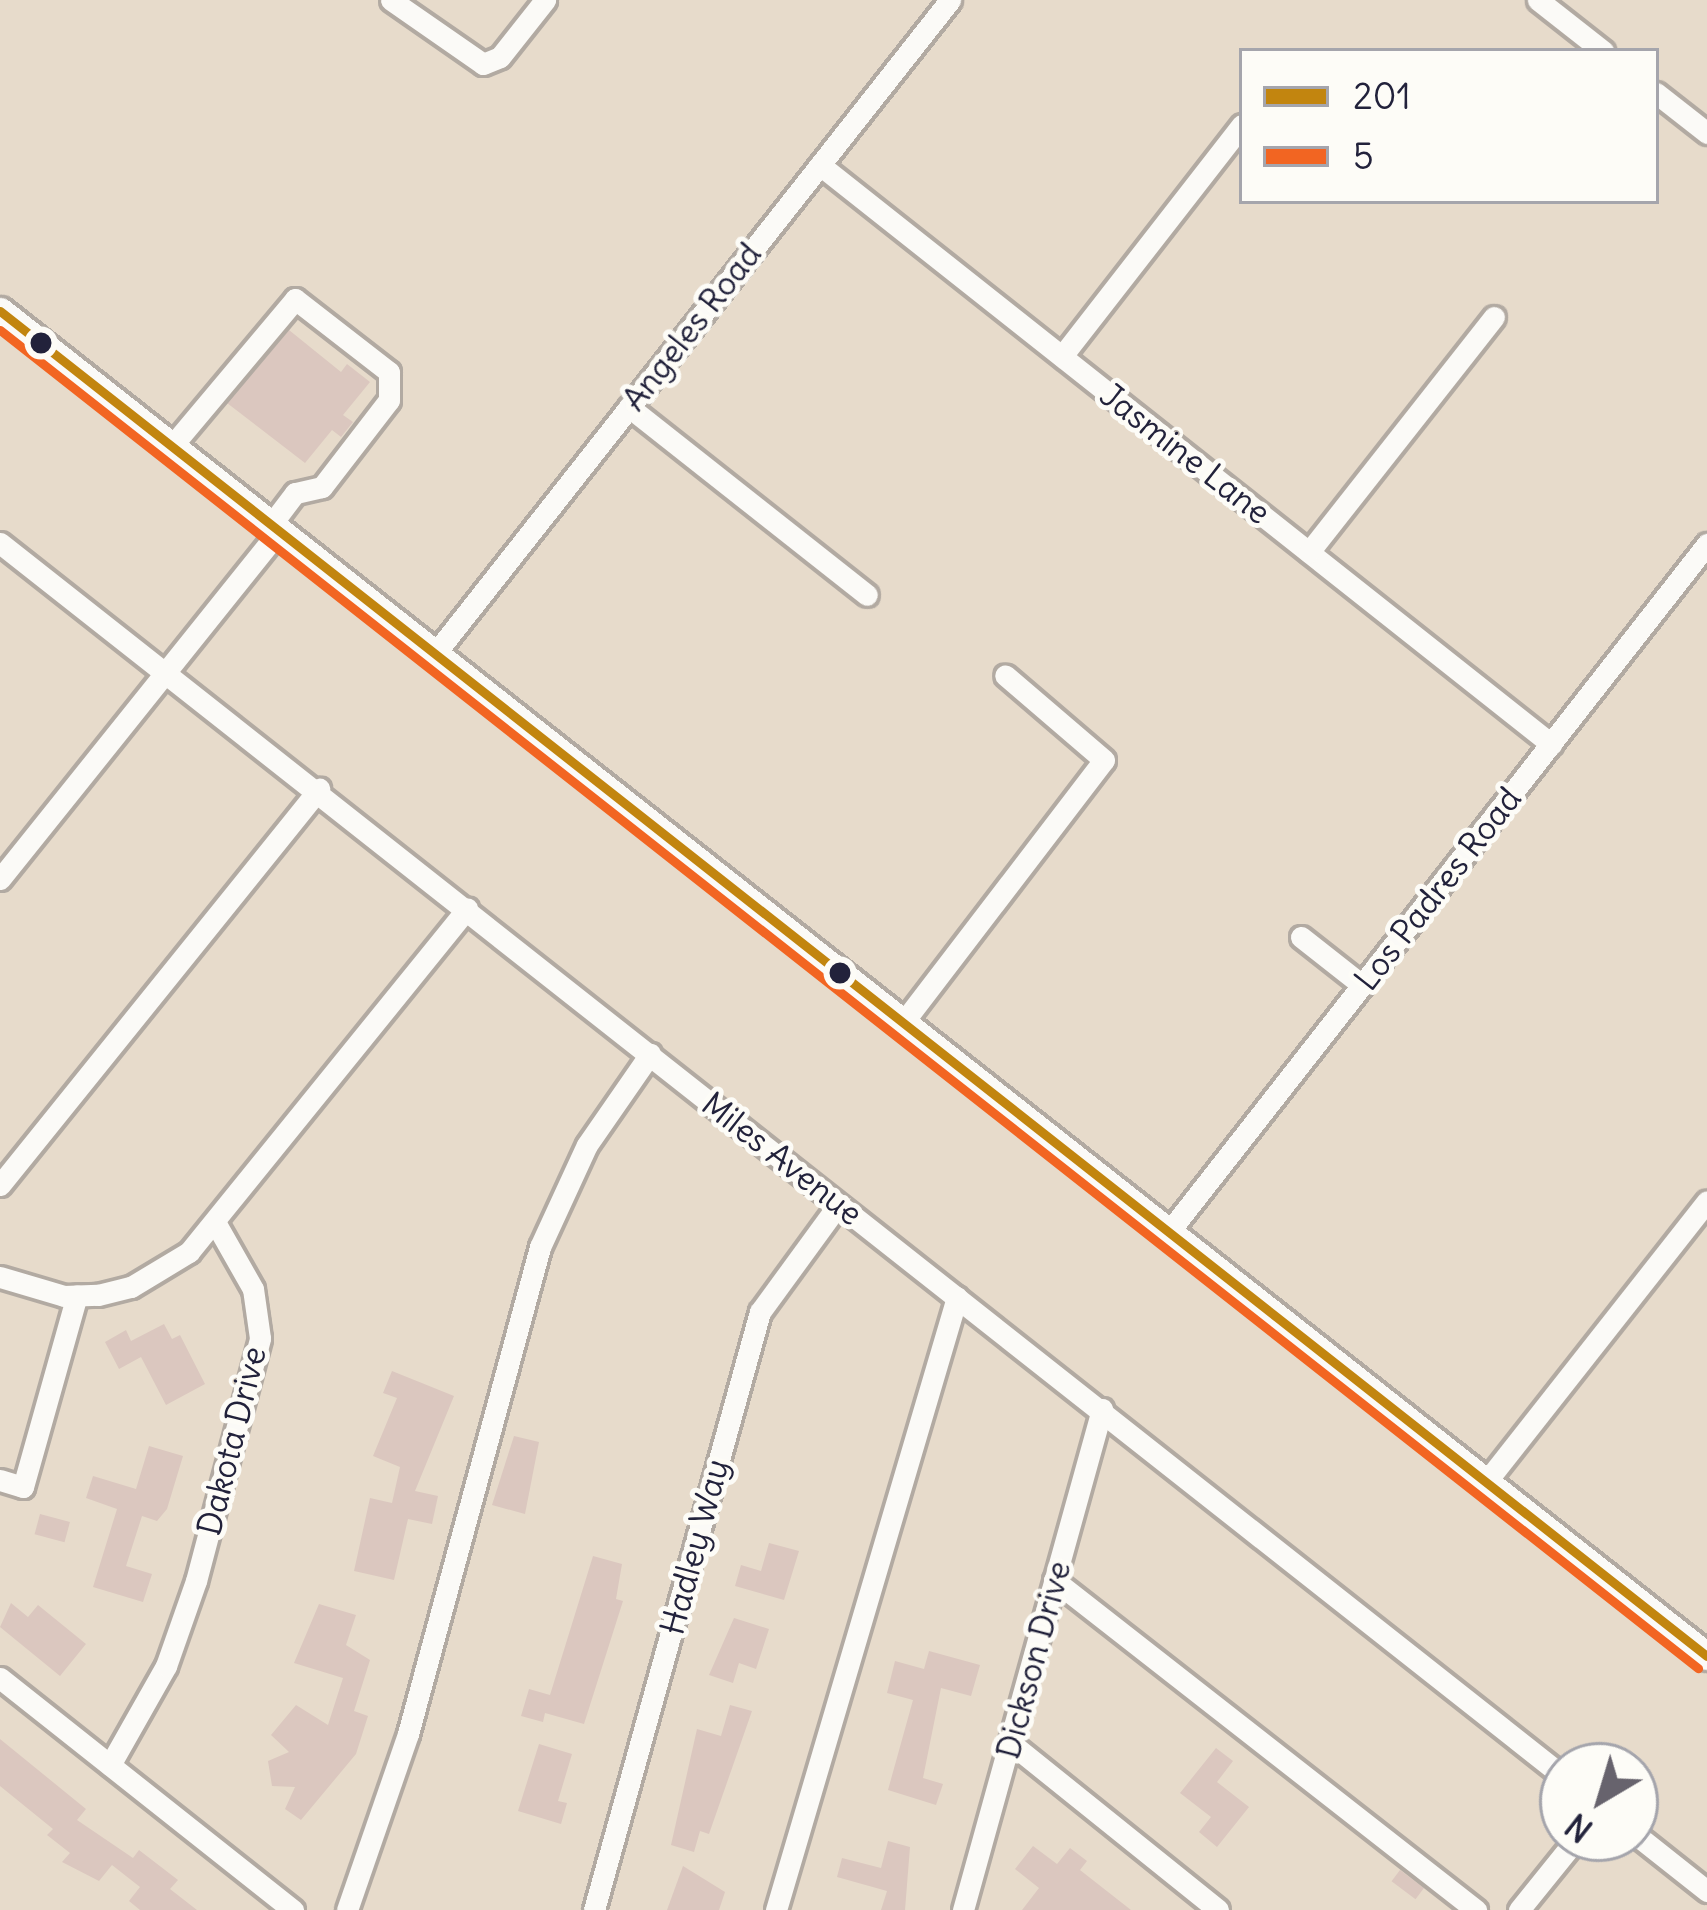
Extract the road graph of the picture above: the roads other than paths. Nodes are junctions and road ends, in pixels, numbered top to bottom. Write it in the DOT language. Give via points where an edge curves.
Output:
graph roads {
  1 [pos="391,0"];
  2 [pos="545,0"];
  3 [pos="950,0"];
  4 [pos="1538,0"];
  5 [pos="1599,48"];
  6 [pos="1659,95"];
  7 [pos="1239,129"];
  8 [pos="1707,133"];
  9 [pos="820,165"];
  10 [pos="0,311"];
  11 [pos="1494,317"];
  12 [pos="1062,356"];
  13 [pos="629,406"];
  14 [pos="171,447"];
  15 [pos="274,529"];
  16 [pos="1707,544"];
  17 [pos="1309,552"];
  18 [pos="4,556"];
  19 [pos="867,595"];
  20 [pos="434,655"];
  21 [pos="168,669"];
  22 [pos="1005,675"];
  23 [pos="1551,743"];
  24 [pos="319,788"];
  25 [pos="0,879"];
  26 [pos="467,909"];
  27 [pos="1300,937"];
  28 [pos="1362,985"];
  29 [pos="902,1024"];
  30 [pos="650,1054"];
  31 [pos="0,1185"];
  32 [pos="1707,1201"];
  33 [pos="838,1205"];
  34 [pos="214,1222"];
  35 [pos="1168,1233"];
  36 [pos="0,1277"];
  37 [pos="77,1295"];
  38 [pos="957,1297"];
  39 [pos="1102,1408"];
  40 [pos="0,1480"];
  41 [pos="1486,1482"];
  42 [pos="1054,1580"];
  43 [pos="1707,1656"];
  44 [pos="0,1678"];
  45 [pos="1013,1744"];
  46 [pos="1539,1757"];
  47 [pos="110,1765"];
  48 [pos="1659,1853"];
  49 [pos="1558,1862"];
  50 [pos="1707,1891"];
  51 [pos="293,1910"];
  52 [pos="347,1910"];
  53 [pos="594,1910"];
  54 [pos="776,1910"];
  55 [pos="963,1910"];
  56 [pos="1219,1910"];
  57 [pos="1476,1910"];
  58 [pos="1519,1910"];
  1 -- 2 [label="street" via="483,64 500,57"];
  3 -- 9 [label="street, Angeles Road"];
  4 -- 5 [label="street"];
  6 -- 8 [label="street"];
  7 -- 12 [label="street"];
  9 -- 12 [label="street, Jasmine Lane"];
  9 -- 13 [label="street, Angeles Road"];
  10 -- 14 [label="main road"];
  11 -- 17 [label="street"];
  12 -- 17 [label="street, Jasmine Lane"];
  13 -- 19 [label="street"];
  13 -- 20 [label="street, Angeles Road"];
  14 -- 15 [label="main road"];
  14 -- 15 [label="street" via="295,299 389,372 388,400 322,487 296,493"];
  15 -- 20 [label="main road"];
  15 -- 21 [label="street"];
  16 -- 23 [label="street, Los Padres Road"];
  17 -- 23 [label="street, Jasmine Lane"];
  18 -- 21 [label="street, Miles Avenue"];
  20 -- 29 [label="main road"];
  21 -- 24 [label="street, Miles Avenue"];
  21 -- 25 [label="street"];
  22 -- 29 [label="street" via="1104,760"];
  23 -- 28 [label="street, Los Padres Road"];
  24 -- 26 [label="street, Miles Avenue"];
  24 -- 31 [label="street"];
  26 -- 30 [label="street, Miles Avenue"];
  26 -- 34 [label="street"];
  27 -- 28 [label="street"];
  28 -- 35 [label="street, Los Padres Road"];
  29 -- 35 [label="main road"];
  30 -- 33 [label="street, Miles Avenue"];
  30 -- 52 [label="street" via="587,1144 540,1247 407,1734"];
  32 -- 41 [label="street"];
  33 -- 38 [label="street, Miles Avenue"];
  33 -- 53 [label="street, Hadley Way" via="760,1312"];
  34 -- 37 [label="street" via="162,1272 131,1287"];
  34 -- 47 [label="street, Dakota Drive" via="260,1312 255,1360 189,1602 166,1666"];
  35 -- 41 [label="main road"];
  36 -- 37 [label="street"];
  37 -- 40 [label="street" via="23,1486"];
  38 -- 39 [label="street, Miles Avenue"];
  38 -- 54 [label="street"];
  39 -- 42 [label="street, Dickson Drive"];
  39 -- 46 [label="street, Miles Avenue"];
  41 -- 43 [label="main road"];
  42 -- 45 [label="street, Dickson Drive"];
  42 -- 57 [label="street"];
  44 -- 47 [label="street"];
  45 -- 55 [label="street, Dickson Drive"];
  45 -- 56 [label="street"];
  47 -- 51 [label="street"];
  48 -- 50 [label="street"];
  49 -- 58 [label="street"];
}
